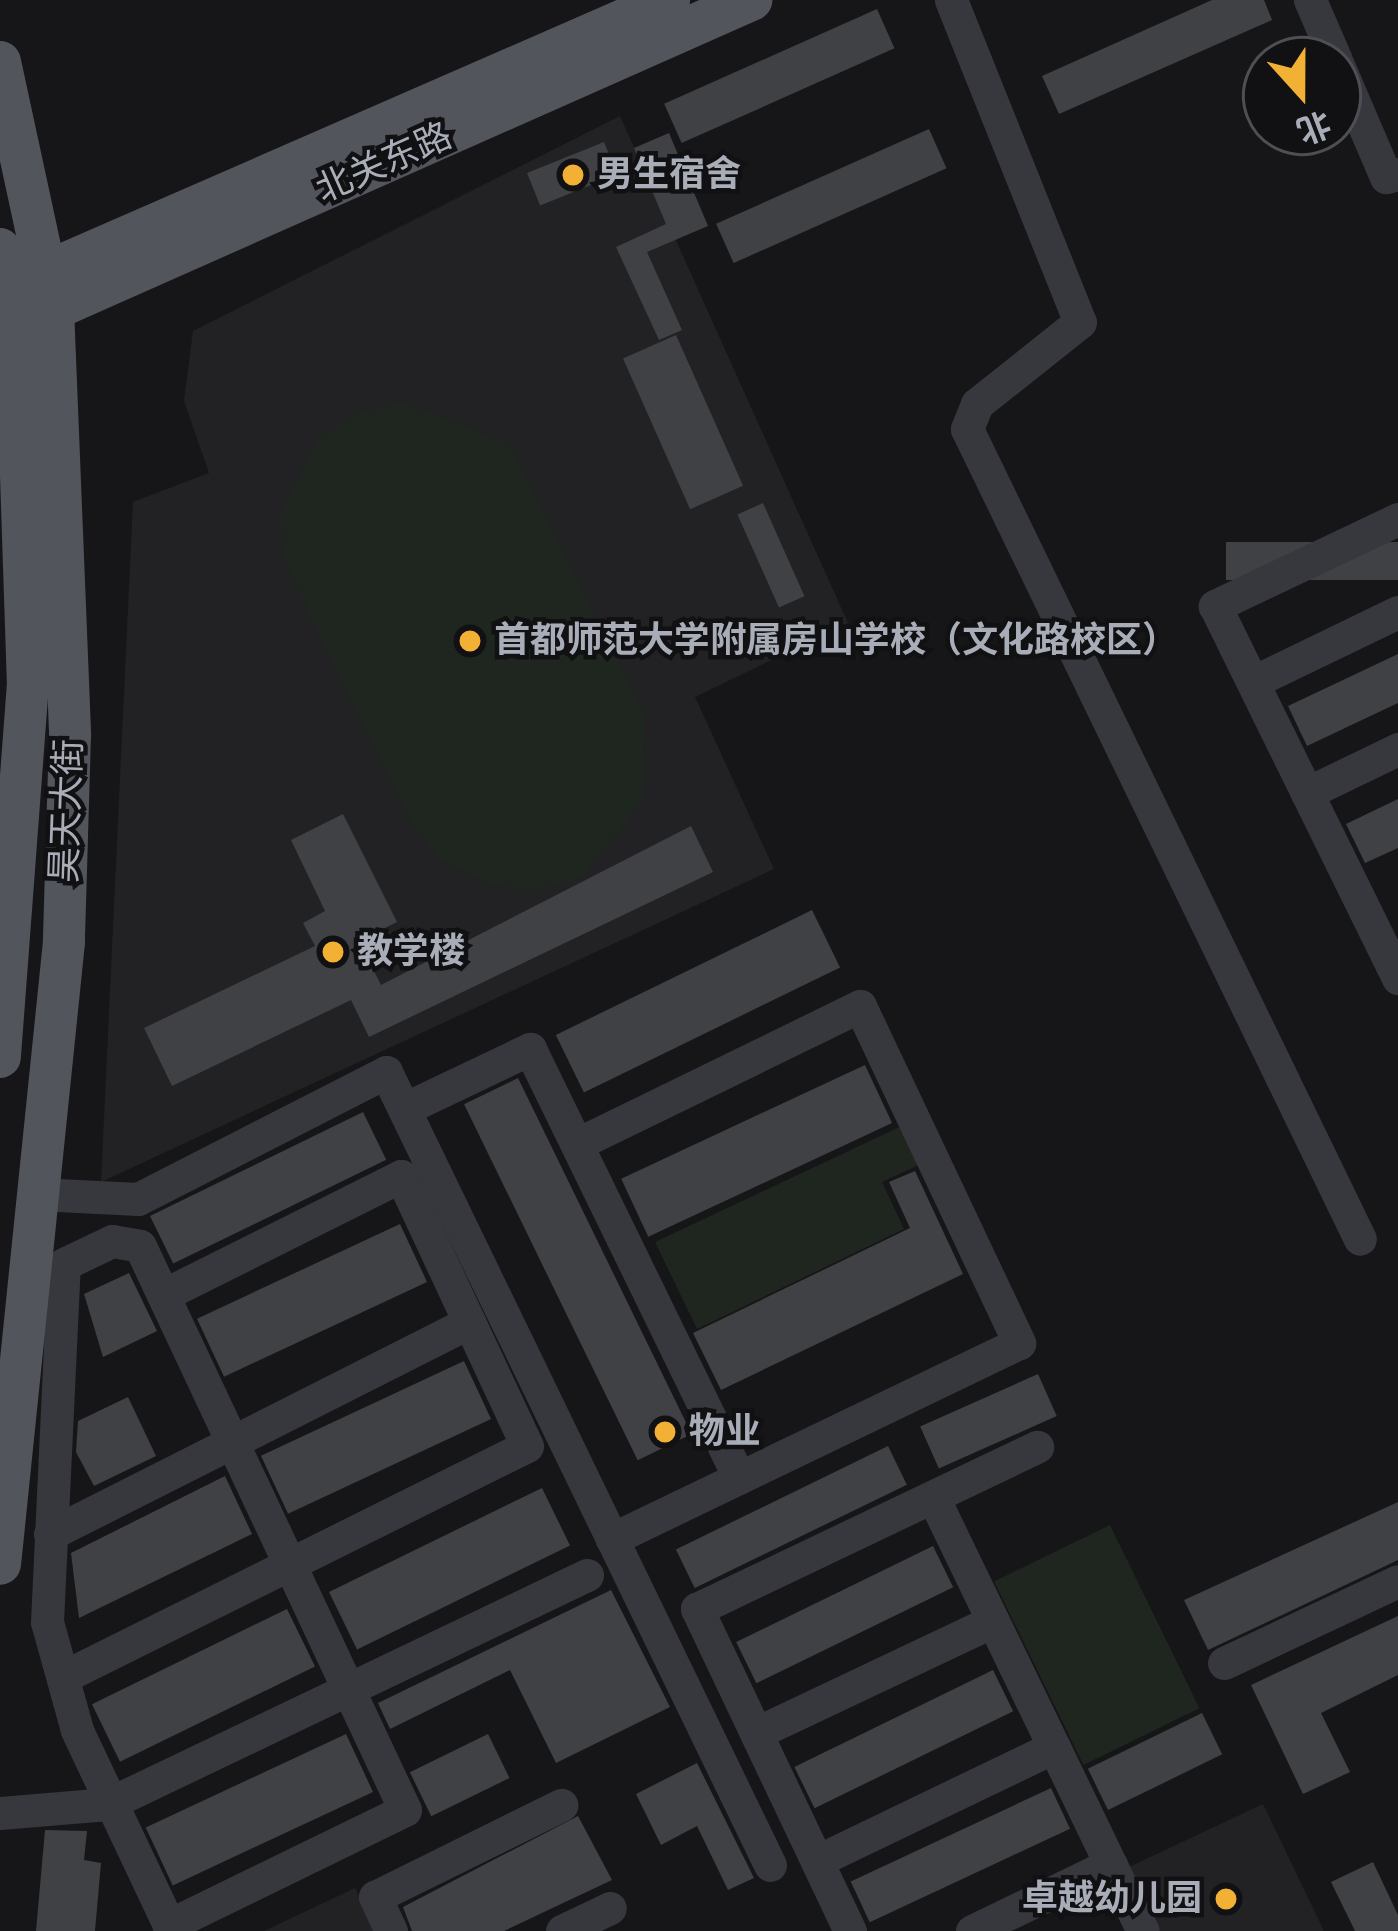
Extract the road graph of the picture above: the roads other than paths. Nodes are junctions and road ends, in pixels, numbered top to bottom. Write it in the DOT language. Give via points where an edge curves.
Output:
graph roads {
  1 [pos="669,0"];
  2 [pos="752,0"];
  3 [pos="950,0"];
  4 [pos="1310,0"];
  5 [pos="1325,36"];
  6 [pos="0,62"];
  7 [pos="1362,121"];
  8 [pos="1398,174"];
  9 [pos="18,295"];
  10 [pos="1398,519"];
  11 [pos="13,557"];
  12 [pos="1398,612"];
  13 [pos="1253,682"];
  14 [pos="1398,749"];
  15 [pos="1307,793"];
  16 [pos="1398,900"];
  17 [pos="1367,915"];
  18 [pos="1398,978"];
  19 [pos="0,1057"];
  20 [pos="404,1109"];
  21 [pos="577,1144"];
  22 [pos="38,1194"];
  23 [pos="1360,1239"];
  24 [pos="163,1294"];
  25 [pos="469,1322"];
  26 [pos="231,1440"];
  27 [pos="1037,1448"];
  28 [pos="739,1478"];
  29 [pos="933,1497"];
  30 [pos="50,1534"];
  31 [pos="612,1539"];
  32 [pos="0,1564"];
  33 [pos="290,1564"];
  34 [pos="587,1575"];
  35 [pos="1398,1581"];
  36 [pos="993,1621"];
  37 [pos="1224,1663"];
  38 [pos="63,1677"];
  39 [pos="350,1692"];
  40 [pos="756,1733"];
  41 [pos="1054,1747"];
  42 [pos="108,1804"];
  43 [pos="560,1805"];
  44 [pos="0,1813"];
  45 [pos="817,1861"];
  46 [pos="1111,1864"];
  47 [pos="770,1865"];
  48 [pos="610,1908"];
  49 [pos="391,1931"];
  50 [pos="562,1931"];
  51 [pos="850,1931"];
  52 [pos="972,1931"];
  53 [pos="1143,1931"];
  1 -- 9 [label="main road, 北关东路"];
  2 -- 9 [label="main road, 北关东路"];
  3 -- 23 [label="street" via="1080,322 977,404 967,429"];
  4 -- 5 [label="street"];
  6 -- 9 [label="main road, 昊天大街"];
  7 -- 8 [label="street" via="1386,176"];
  9 -- 11 [label="main road, 昊天大街"];
  9 -- 22 [label="main road, 昊天大街" via="70,735"];
  10 -- 13 [label="street" via="1215,606"];
  11 -- 19 [label="main road, 昊天大街" via="26,719"];
  12 -- 13 [label="street"];
  13 -- 15 [label="street"];
  14 -- 15 [label="street"];
  15 -- 17 [label="street"];
  16 -- 17 [label="street"];
  17 -- 18 [label="street"];
  20 -- 21 [label="street" via="530,1049"];
  20 -- 22 [label="street" via="386,1072 137,1199"];
  20 -- 31 [label="street"];
  21 -- 28 [label="street"];
  21 -- 28 [label="street" via="860,1006 1019,1343"];
  22 -- 32 [label="main road, 昊天大街"];
  24 -- 25 [label="street" via="400,1176"];
  24 -- 26 [label="street"];
  24 -- 30 [label="street" via="140,1246 112,1241 64,1264"];
  25 -- 26 [label="street"];
  25 -- 33 [label="street" via="527,1446"];
  26 -- 30 [label="street"];
  26 -- 33 [label="street"];
  27 -- 29 [label="street"];
  28 -- 31 [label="street"];
  29 -- 36 [label="street"];
  29 -- 40 [label="street" via="697,1609"];
  30 -- 38 [label="street" via="47,1622"];
  31 -- 47 [label="street"];
  33 -- 38 [label="street"];
  33 -- 39 [label="street"];
  34 -- 39 [label="street"];
  35 -- 37 [label="street"];
  36 -- 40 [label="street"];
  36 -- 41 [label="street"];
  38 -- 42 [label="street"];
  39 -- 42 [label="street"];
  39 -- 42 [label="street" via="405,1810 169,1925"];
  40 -- 45 [label="street"];
  41 -- 45 [label="street"];
  41 -- 46 [label="street"];
  42 -- 44 [label="street"];
  43 -- 49 [label="street" via="375,1898"];
  45 -- 51 [label="street"];
  46 -- 52 [label="street"];
  46 -- 53 [label="street"];
  48 -- 50 [label="street"];
}
